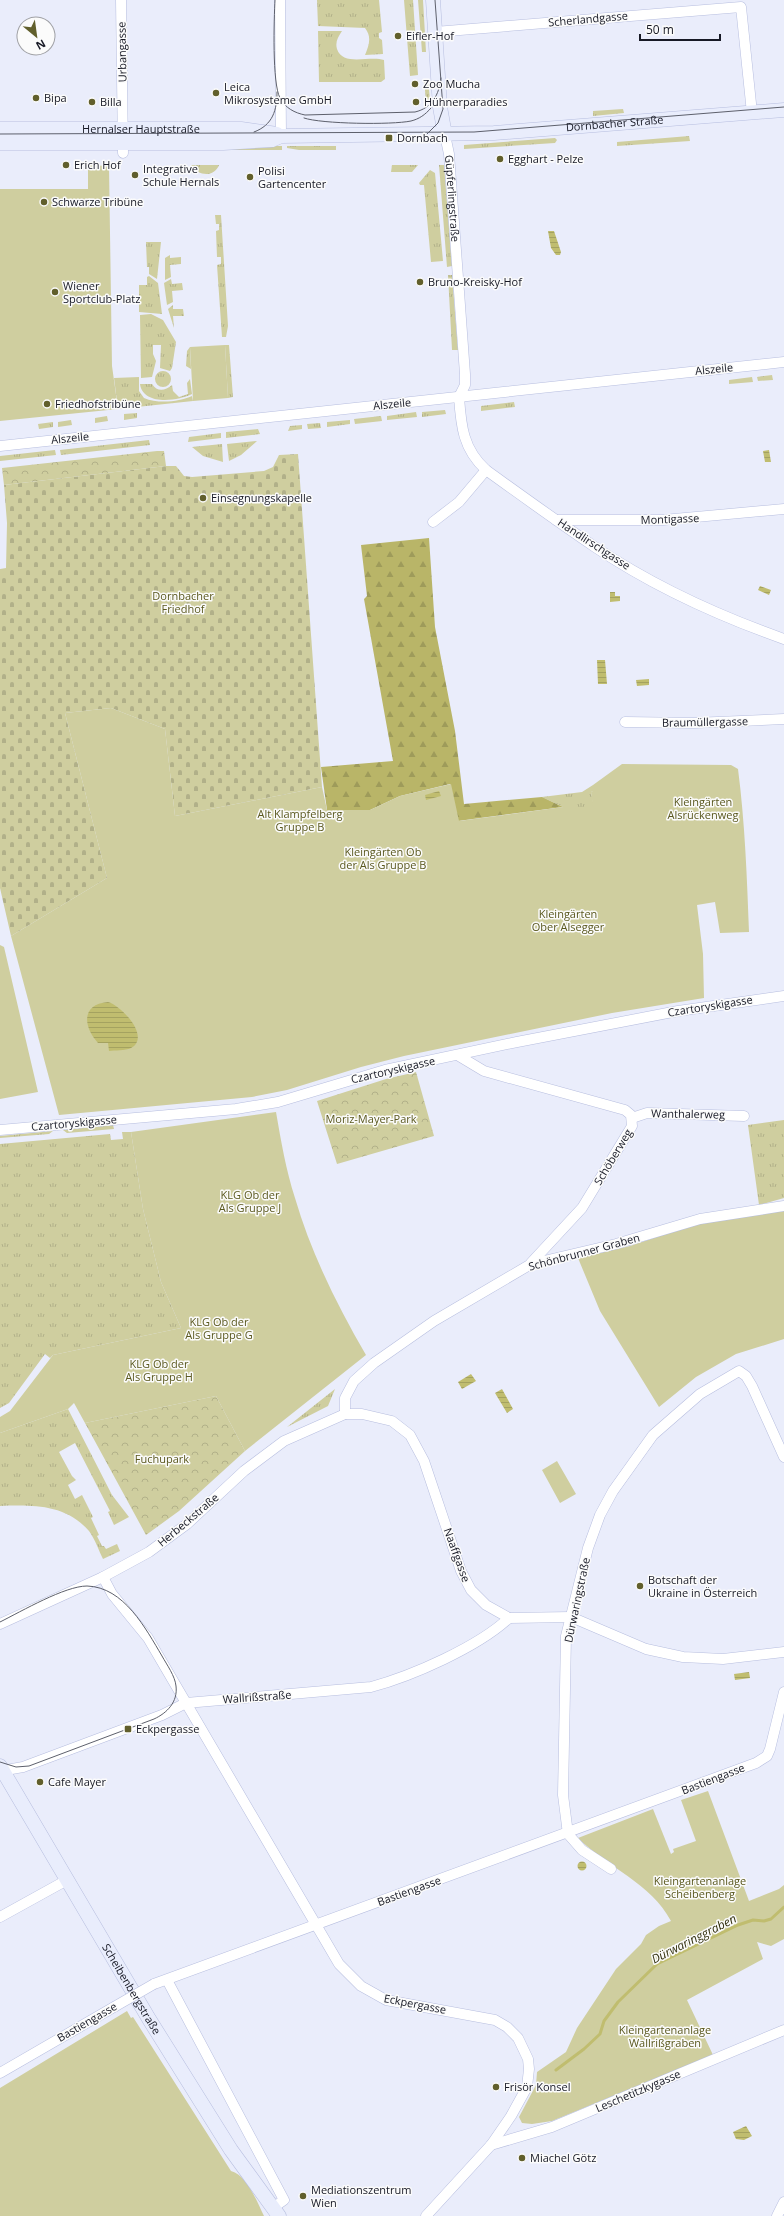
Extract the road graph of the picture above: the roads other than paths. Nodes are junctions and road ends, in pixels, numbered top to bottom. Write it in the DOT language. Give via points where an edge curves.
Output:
graph roads {
  1 [pos="121,0"];
  2 [pos="280,0"];
  3 [pos="433,0"];
  4 [pos="435,32"];
  5 [pos="784,110"];
  6 [pos="752,113"];
  7 [pos="0,129"];
  8 [pos="445,135"];
  9 [pos="281,136"];
  10 [pos="123,142"];
  11 [pos="0,143"];
  12 [pos="784,362"];
  13 [pos="459,397"];
  14 [pos="0,446"];
  15 [pos="486,470"];
  16 [pos="784,509"];
  17 [pos="556,520"];
  18 [pos="433,522"];
  19 [pos="784,639"];
  20 [pos="784,719"];
  21 [pos="625,722"];
  22 [pos="784,996"];
  23 [pos="459,1056"];
  24 [pos="744,1116"];
  25 [pos="632,1118"];
  26 [pos="0,1130"];
  27 [pos="784,1206"];
  28 [pos="531,1264"];
  29 [pos="345,1414"];
  30 [pos="784,1457"];
  31 [pos="103,1577"];
  32 [pos="571,1616"];
  33 [pos="509,1618"];
  34 [pos="0,1624"];
  35 [pos="784,1652"];
  36 [pos="784,1692"];
  37 [pos="186,1703"];
  38 [pos="1,1769"];
  39 [pos="568,1834"];
  40 [pos="611,1869"];
  41 [pos="67,1880"];
  42 [pos="0,1917"];
  43 [pos="315,1926"];
  44 [pos="167,1980"];
  45 [pos="784,2030"];
  46 [pos="0,2073"];
  47 [pos="491,2145"];
  48 [pos="784,2202"];
  49 [pos="276,2211"];
  50 [pos="426,2216"];
  51 [pos="777,2216"];
  1 -- 10 [label="street, Urbangasse"];
  2 -- 9 [label="street"];
  3 -- 4 [label="main road, Güpferlingstraße"];
  4 -- 6 [label="street, Scherlandgasse" via="741,7"];
  4 -- 8 [label="main road, Güpferlingstraße" via="440,107"];
  5 -- 6 [label="main road, Dornbacher Straße"];
  6 -- 8 [label="main road, Dornbacher Straße"];
  7 -- 10 [label="main road, Hernalser Hauptstraße"];
  8 -- 9 [label="main road, Hernalser Hauptstraße"];
  8 -- 13 [label="street, Güpferlingstraße" via="449,154 465,374 465,385"];
  9 -- 10 [label="main road, Hernalser Hauptstraße" via="272,140 223,143"];
  10 -- 11 [label="main road, Hernalser Hauptstraße"];
  12 -- 13 [label="street, Alszeile"];
  13 -- 14 [label="street, Alszeile"];
  13 -- 15 [label="street, Handlirschgasse" via="462,433 466,445 476,461"];
  15 -- 17 [label="street, Handlirschgasse"];
  15 -- 18 [label="street" via="458,502"];
  16 -- 17 [label="street, Montigasse" via="662,520"];
  17 -- 19 [label="street, Handlirschgasse" via="596,548 652,580 702,606"];
  20 -- 21 [label="street, Braumüllergasse" via="694,723"];
  22 -- 23 [label="street, Czartoryskigasse" via="657,1015"];
  23 -- 25 [label="street, Schöberweg" via="484,1071 625,1110"];
  23 -- 26 [label="street, Czartoryskigasse" via="385,1070 278,1102 236,1109"];
  24 -- 25 [label="street, Wanthalerweg" via="647,1113"];
  25 -- 28 [label="street, Schöberweg" via="632,1126 582,1208"];
  27 -- 28 [label="street, Schönbrunner Graben" via="700,1218 616,1244"];
  28 -- 29 [label="street, Schönbrunner Graben" via="434,1321 374,1363 354,1381 345,1398"];
  29 -- 31 [label="street, Herbeckstraße" via="284,1441 244,1471 187,1524 161,1544"];
  29 -- 33 [label="street, Naaffgasse" via="362,1414 392,1421 410,1434 424,1460 461,1571 470,1590 486,1605"];
  30 -- 32 [label="street, Dürwaringstraße" via="752,1386 746,1376 739,1371 719,1381 676,1413 653,1435 632,1462 600,1515 588,1548"];
  31 -- 34 [label="street, Herbeckstraße"];
  31 -- 37 [label="street, Eckpergasse" via="108,1590 148,1638"];
  32 -- 33 [label="street"];
  32 -- 35 [label="street" via="646,1649 683,1657 723,1659"];
  32 -- 39 [label="street, Dürwaringstraße" via="566,1636 562,1795"];
  33 -- 37 [label="street, Wallrißstraße" via="495,1631 425,1667 397,1680 371,1687"];
  36 -- 39 [label="street, Bastiengasse" via="773,1742 767,1756 761,1760"];
  37 -- 38 [label="street, Wallrißstraße" via="162,1715 22,1767"];
  37 -- 43 [label="street, Eckpergasse"];
  38 -- 41 [label="main road, Scheibenbergstraße"];
  39 -- 40 [label="street" via="582,1850"];
  39 -- 43 [label="street, Bastiengasse"];
  41 -- 42 [label="street"];
  41 -- 49 [label="main road, Scheibenbergstraße" via="148,2019 223,2137"];
  43 -- 44 [label="street, Bastiengasse"];
  43 -- 47 [label="street, Eckpergasse" via="348,1975 373,1994 386,2000 484,2016 502,2023 518,2038 528,2059 527,2086 520,2102"];
  44 -- 46 [label="street, Bastiengasse, bridge" via="154,1984"];
  44 -- 49 [label="street, Scheibenbergstraße" via="284,2200"];
  45 -- 47 [label="street, Leschetitzkygasse" via="552,2127"];
  47 -- 50 [label="street, Eckpergasse"];
  48 -- 51 [label="street"];
}
